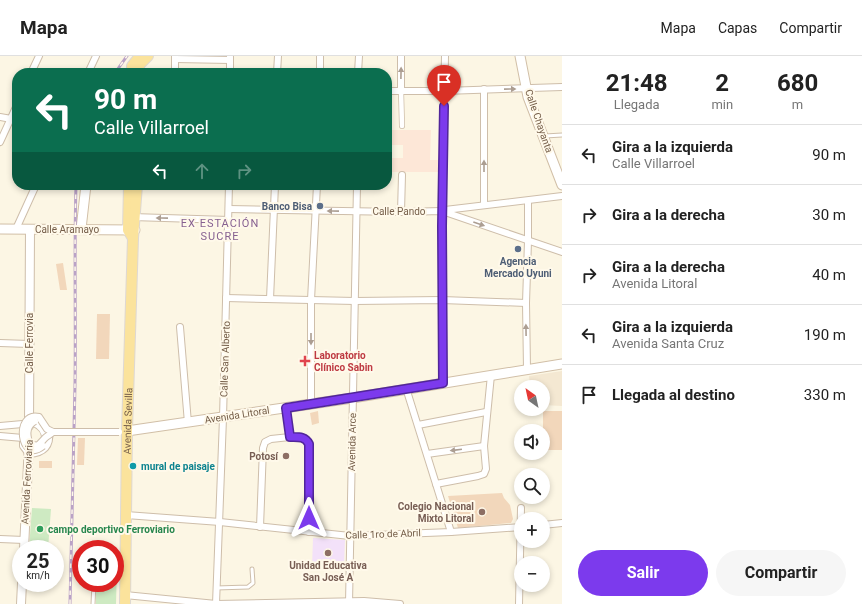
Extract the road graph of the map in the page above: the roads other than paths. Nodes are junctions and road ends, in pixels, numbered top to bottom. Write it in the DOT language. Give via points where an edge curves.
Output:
graph roads {
  1 [pos="39,56"];
  2 [pos="96,56"];
  3 [pos="140,56"];
  4 [pos="148,56"];
  5 [pos="278,56"];
  6 [pos="320,56"];
  7 [pos="359,56"];
  8 [pos="401,56"];
  9 [pos="445,56"];
  10 [pos="520,56"];
  11 [pos="175,58"];
  12 [pos="230,58"];
  13 [pos="33,68"];
  14 [pos="90,68"];
  15 [pos="134,68"];
  16 [pos="136,68"];
  17 [pos="174,68"];
  18 [pos="277,68"];
  19 [pos="320,68"];
  20 [pos="358,68"];
  21 [pos="562,87"];
  22 [pos="527,88"];
  23 [pos="484,89"];
  24 [pos="401,90"];
  25 [pos="392,91"];
  26 [pos="444,91"];
  27 [pos="0,118"];
  28 [pos="12,120"];
  29 [pos="12,123"];
  30 [pos="402,126"];
  31 [pos="562,135"];
  32 [pos="543,136"];
  33 [pos="0,142"];
  34 [pos="402,175"];
  35 [pos="562,185"];
  36 [pos="34,190"];
  37 [pos="85,190"];
  38 [pos="129,190"];
  39 [pos="136,190"];
  40 [pos="229,190"];
  41 [pos="275,190"];
  42 [pos="317,190"];
  43 [pos="357,190"];
  44 [pos="562,196"];
  45 [pos="528,201"];
  46 [pos="484,205"];
  47 [pos="229,209"];
  48 [pos="275,209"];
  49 [pos="316,210"];
  50 [pos="358,211"];
  51 [pos="442,211"];
  52 [pos="401,212"];
  53 [pos="132,218"];
  54 [pos="229,220"];
  55 [pos="0,229"];
  56 [pos="16,229"];
  57 [pos="30,229"];
  58 [pos="81,229"];
  59 [pos="132,232"];
  60 [pos="528,241"];
  61 [pos="562,252"];
  62 [pos="226,298"];
  63 [pos="270,300"];
  64 [pos="311,300"];
  65 [pos="442,300"];
  66 [pos="355,301"];
  67 [pos="526,303"];
  68 [pos="180,327"];
  69 [pos="0,343"];
  70 [pos="29,344"];
  71 [pos="562,364"];
  72 [pos="527,369"];
  73 [pos="490,376"];
  74 [pos="443,383"];
  75 [pos="406,388"];
  76 [pos="352,398"];
  77 [pos="311,404"];
  78 [pos="286,408"];
  79 [pos="486,412"];
  80 [pos="223,418"];
  81 [pos="29,420"];
  82 [pos="188,423"];
  83 [pos="418,425"];
  84 [pos="0,426"];
  85 [pos="53,432"];
  86 [pos="123,432"];
  87 [pos="0,436"];
  88 [pos="290,437"];
  89 [pos="23,438"];
  90 [pos="484,446"];
  91 [pos="29,454"];
  92 [pos="427,454"];
  93 [pos="436,484"];
  94 [pos="521,508"];
  95 [pos="521,512"];
  96 [pos="126,515"];
  97 [pos="220,522"];
  98 [pos="562,523"];
  99 [pos="550,524"];
  100 [pos="260,527"];
  101 [pos="514,528"];
  102 [pos="309,532"];
  103 [pos="451,532"];
  104 [pos="350,536"];
  105 [pos="0,539"];
  106 [pos="24,540"];
  107 [pos="520,548"];
  108 [pos="126,562"];
  109 [pos="252,569"];
  110 [pos="216,588"];
  111 [pos="22,592"];
  112 [pos="94,592"];
  113 [pos="125,600"];
  114 [pos="349,603"];
  115 [pos="21,604"];
  116 [pos="93,604"];
  117 [pos="216,604"];
  118 [pos="400,604"];
  119 [pos="519,604"];
  1 -- 13 [label="street"];
  2 -- 14 [label="street"];
  3 -- 15 [label="main road"];
  4 -- 16 [label="main road"];
  5 -- 18 [label="street"];
  6 -- 19 [label="street"];
  7 -- 20 [label="street"];
  24 -- 8 [label="street, one-way"];
  9 -- 26 [label="street"];
  10 -- 22 [label="main road, Calle Chayanta"];
  11 -- 12 [label="street"];
  11 -- 17 [label="street"];
  21 -- 22 [label="street"];
  23 -- 22 [label="street, one-way"];
  22 -- 32 [label="main road, Calle Chayanta"];
  23 -- 26 [label="street"];
  46 -- 23 [label="street, one-way"];
  24 -- 25 [label="street"];
  24 -- 26 [label="street"];
  24 -- 30 [label="street"];
  26 -- 51 [label="street"];
  27 -- 28 [label="street"];
  29 -- 33 [label="street"];
  31 -- 32 [label="lane"];
  32 -- 35 [label="main road, Calle Chayanta"];
  34 -- 52 [label="street"];
  36 -- 56 [label="street"];
  37 -- 58 [label="main road"];
  38 -- 53 [label="main road, Avenida Sevilla"];
  39 -- 53 [label="main road, Avenida Sevilla"];
  40 -- 47 [label="street, Calle San Alberto"];
  41 -- 48 [label="street"];
  42 -- 49 [label="street"];
  43 -- 50 [label="street, Avenida Arce"];
  44 -- 45 [label="street"];
  45 -- 46 [label="street"];
  45 -- 60 [label="street"];
  46 -- 51 [label="street"];
  47 -- 48 [label="street, Calle Pando"];
  47 -- 54 [label="street, Calle San Alberto"];
  48 -- 49 [label="street, Calle Pando"];
  48 -- 63 [label="street"];
  50 -- 49 [label="street, Calle Pando, one-way"];
  49 -- 64 [label="street"];
  50 -- 52 [label="street, Calle Pando"];
  50 -- 66 [label="street, Avenida Arce"];
  51 -- 52 [label="street, Calle Pando"];
  51 -- 60 [label="street, Calle Pando, one-way"];
  51 -- 65 [label="street"];
  54 -- 53 [label="street, one-way"];
  53 -- 59 [label="main road, Avenida Sevilla"];
  54 -- 62 [label="street, Calle San Alberto"];
  55 -- 56 [label="main road, Calle Aramayo"];
  56 -- 57 [label="main road, Calle Aramayo"];
  57 -- 58 [label="main road, Calle Aramayo"];
  57 -- 70 [label="street, Calle Ferrovia"];
  58 -- 59 [label="main road, Calle Aramayo"];
  59 -- 86 [label="main road, Avenida Sevilla"];
  60 -- 61 [label="street, Calle Pando"];
  60 -- 67 [label="street"];
  62 -- 63 [label="street"];
  62 -- 80 [label="street, Calle San Alberto"];
  63 -- 64 [label="street"];
  64 -- 66 [label="street"];
  64 -- 77 [label="street, one-way"];
  65 -- 66 [label="street"];
  65 -- 67 [label="street"];
  65 -- 74 [label="street"];
  66 -- 76 [label="street, Avenida Arce"];
  72 -- 67 [label="street, one-way"];
  68 -- 82 [label="street"];
  69 -- 70 [label="street"];
  70 -- 81 [label="street, Calle Ferrovia"];
  71 -- 72 [label="main road, Avenida Litoral"];
  72 -- 73 [label="main road, Avenida Litoral"];
  73 -- 74 [label="main road, Avenida Litoral"];
  73 -- 79 [label="street"];
  74 -- 75 [label="main road, Avenida Litoral"];
  75 -- 76 [label="main road, Avenida Litoral"];
  75 -- 83 [label="street"];
  76 -- 77 [label="main road, Avenida Litoral"];
  76 -- 104 [label="street, Avenida Arce"];
  77 -- 78 [label="main road, Avenida Litoral"];
  78 -- 80 [label="main road, Avenida Litoral"];
  78 -- 88 [label="street"];
  79 -- 83 [label="street"];
  79 -- 90 [label="street"];
  80 -- 82 [label="main road, Avenida Litoral"];
  80 -- 97 [label="street, Calle San Alberto"];
  81 -- 84 [label="street"];
  81 -- 85 [label="street, bridge" via="27,431 29,442 32,444 38,446"];
  81 -- 85 [label="street, bridge" via="43,429 45,434 43,446 34,450 23,441 22,433 28,419 32,416 39,417 47,429"];
  81 -- 89 [label="street, Calle Ferrovia"];
  81 -- 91 [label="street, Avenida Ferroviaria"];
  81 -- 91 [label="street" via="44,422 50,431 50,437 46,448"];
  82 -- 86 [label="main road, Avenida Litoral"];
  83 -- 92 [label="street"];
  85 -- 86 [label="street, Avenida Litoral, bridge"];
  86 -- 96 [label="main road, Avenida Sevilla"];
  87 -- 89 [label="street"];
  88 -- 100 [label="street" via="271,439 265,442 263,448"];
  88 -- 102 [label="street" via="301,437 309,444"];
  89 -- 91 [label="street, Calle Ferrovia" via="23,446"];
  90 -- 92 [label="street, one-way"];
  90 -- 93 [label="street" via="484,474"];
  91 -- 106 [label="street, Avenida Ferroviaria"];
  92 -- 93 [label="street"];
  93 -- 103 [label="street"];
  94 -- 95 [label="street"];
  96 -- 97 [label="street, Calle 1ro de Abril"];
  96 -- 108 [label="main road, Avenida Sevilla"];
  97 -- 100 [label="street, Calle 1ro de Abril"];
  97 -- 110 [label="street, Calle San Alberto"];
  98 -- 99 [label="street"];
  100 -- 102 [label="street, Calle 1ro de Abril"];
  101 -- 103 [label="street, Calle 1ro de Abril"];
  102 -- 104 [label="street, Calle 1ro de Abril"];
  103 -- 104 [label="street, Calle 1ro de Abril"];
  104 -- 114 [label="street, Avenida Arce"];
  105 -- 106 [label="street"];
  107 -- 119 [label="street"];
  108 -- 113 [label="main road, Avenida Sevilla"];
  109 -- 110 [label="lane" via="253,583 248,587"];
  110 -- 117 [label="street, Calle San Alberto"];
  111 -- 115 [label="street"];
  112 -- 116 [label="lane"];
  113 -- 117 [label="street"];
  114 -- 117 [label="street"];
  114 -- 118 [label="street" via="364,601"];
}
